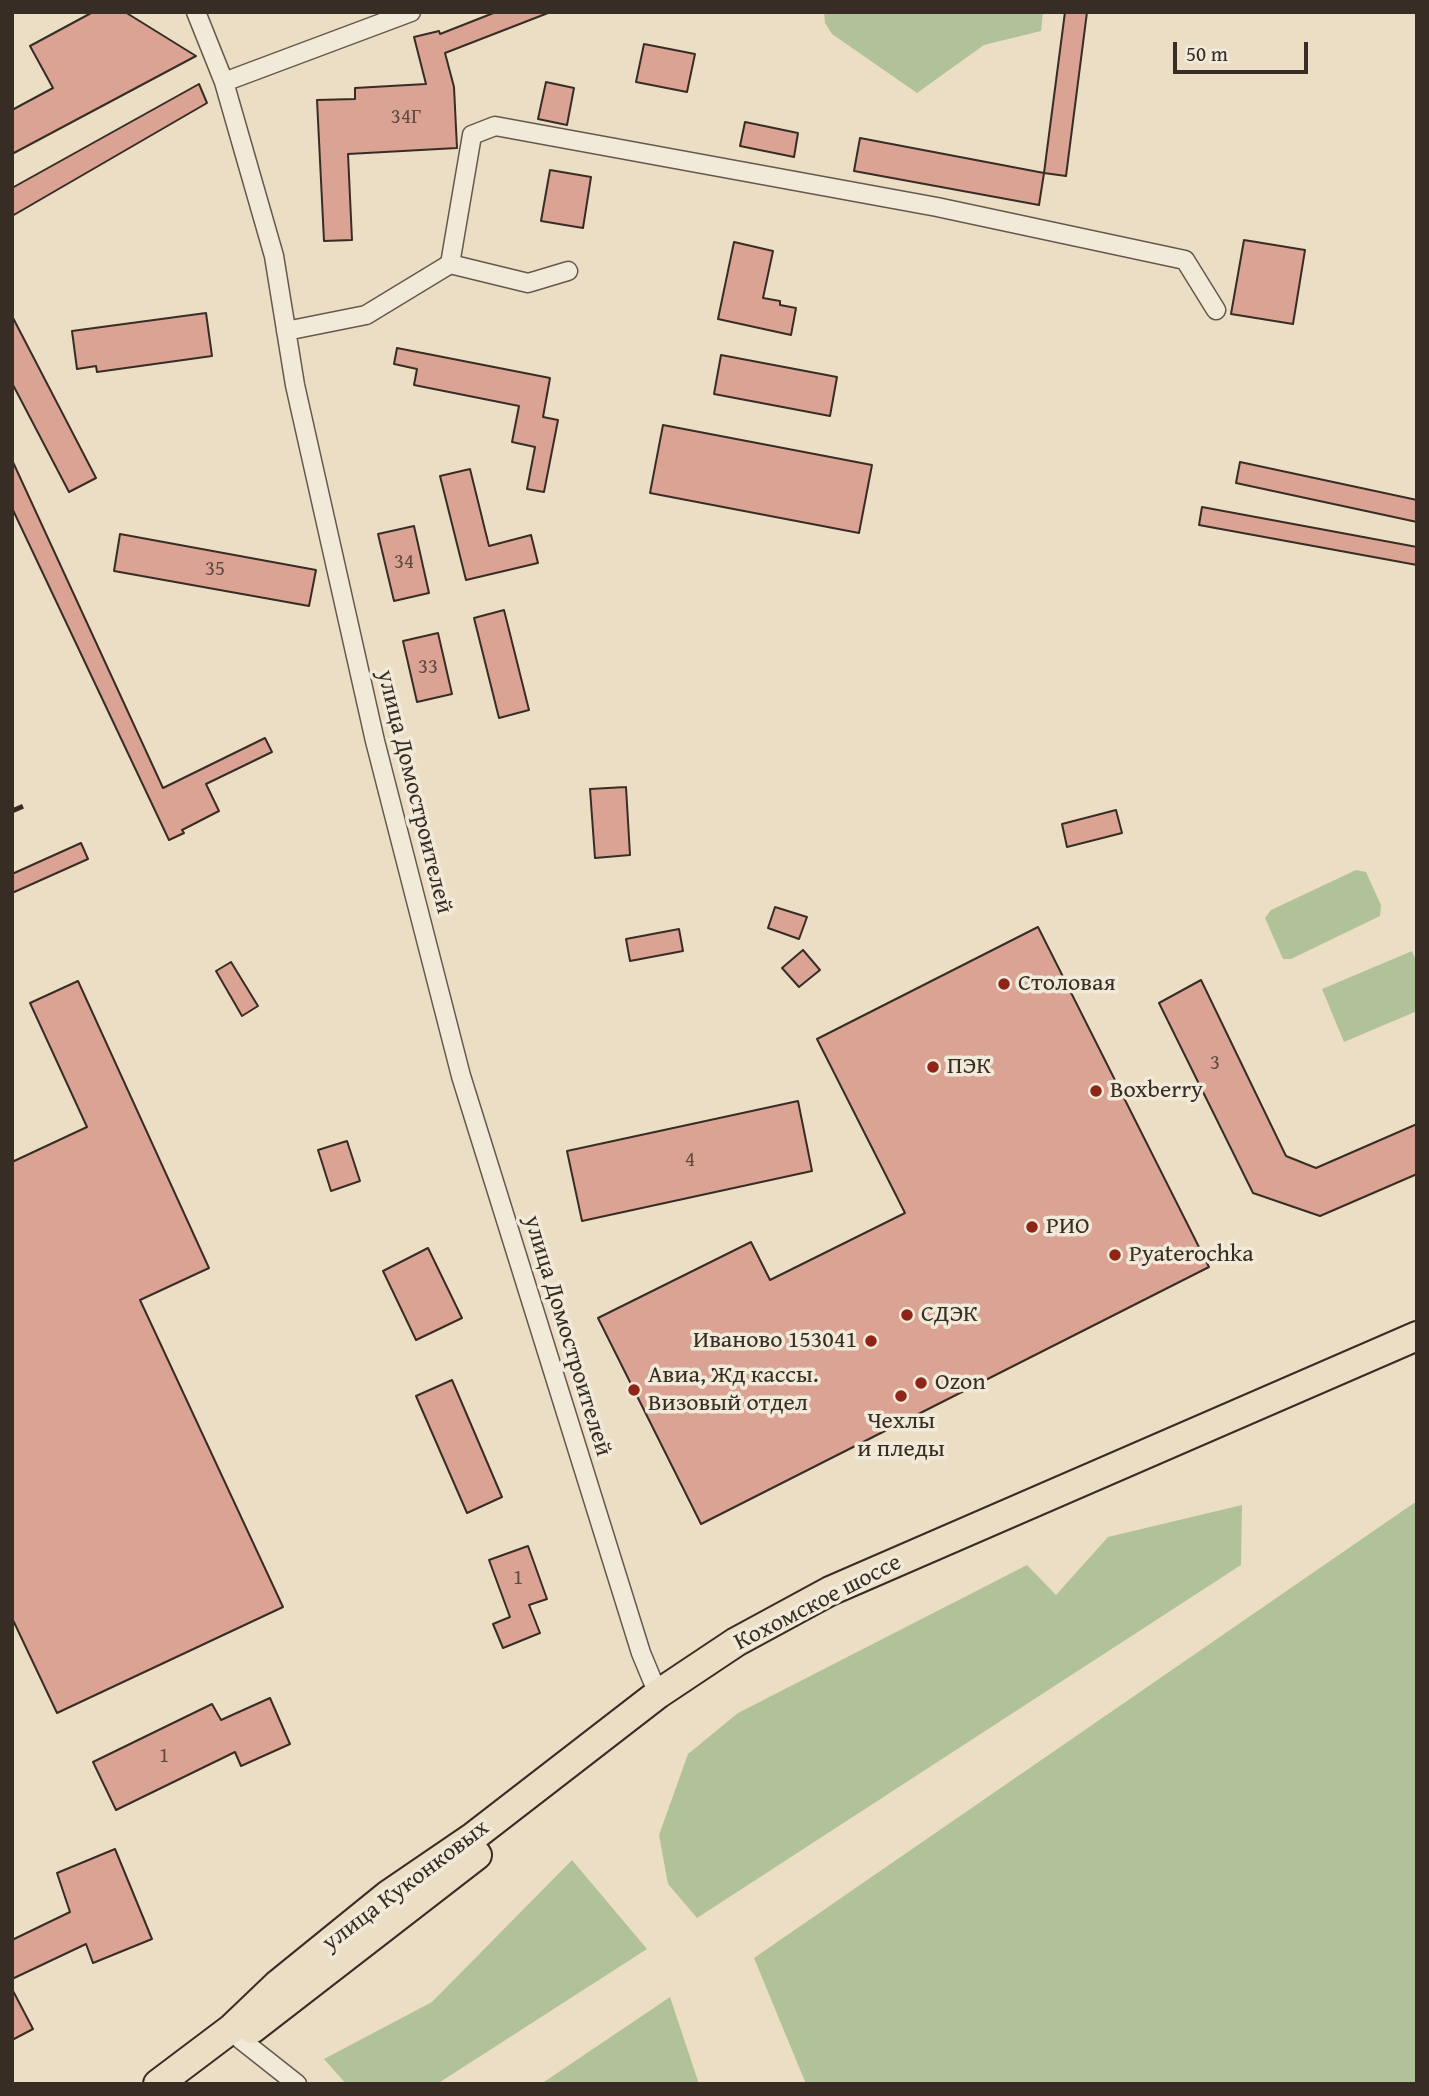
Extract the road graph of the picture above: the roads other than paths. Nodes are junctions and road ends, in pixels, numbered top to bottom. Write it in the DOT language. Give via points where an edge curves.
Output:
graph roads {
  1 [pos="196,12"];
  2 [pos="411,12"];
  3 [pos="224,82"];
  4 [pos="450,264"];
  5 [pos="568,271"];
  6 [pos="1216,310"];
  7 [pos="286,331"];
  8 [pos="1417,1336"];
  9 [pos="1417,1348"];
  10 [pos="662,1700"];
  11 [pos="235,2034"];
  12 [pos="158,2084"];
  13 [pos="182,2084"];
  14 [pos="297,2084"];
  1 -- 3 [label="street, улица Домостроителей"];
  2 -- 3 [label="street"];
  3 -- 7 [label="street, улица Домостроителей" via="274,256"];
  4 -- 5 [label="street" via="528,283"];
  4 -- 6 [label="street" via="471,135 495,126 937,207 1185,260"];
  4 -- 7 [label="street" via="366,315"];
  7 -- 10 [label="street, улица Домостроителей" via="375,741 461,1076 638,1643"];
  8 -- 10 [label="main road, Кохомское шоссе" via="830,1591 736,1642"];
  9 -- 10 [label="main road, Кохомское шоссе" via="837,1600"];
  10 -- 11 [label="main road, улица Куконковых" via="388,1895 277,1985"];
  11 -- 12 [label="main road, улица Куконковых"];
  11 -- 13 [label="main road, улица Куконковых"];
  11 -- 14 [label="street"];
}
